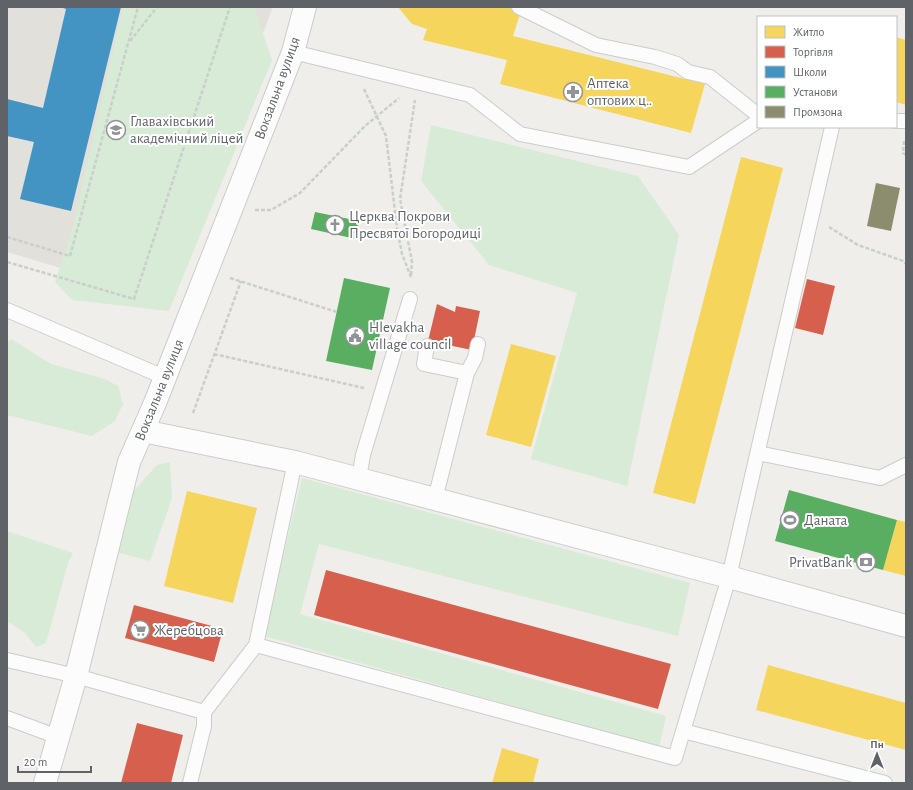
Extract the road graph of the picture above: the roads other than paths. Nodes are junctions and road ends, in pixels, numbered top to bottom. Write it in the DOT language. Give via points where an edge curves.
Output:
graph roads {
  1 [pos="305,7"];
  2 [pos="518,7"];
  3 [pos="293,52"];
  4 [pos="757,114"];
  5 [pos="757,122"];
  6 [pos="832,128"];
  7 [pos="410,299"];
  8 [pos="7,310"];
  9 [pos="478,344"];
  10 [pos="427,346"];
  11 [pos="466,373"];
  12 [pos="164,377"];
  13 [pos="143,431"];
  14 [pos="758,453"];
  15 [pos="295,462"];
  16 [pos="906,465"];
  17 [pos="359,478"];
  18 [pos="436,499"];
  19 [pos="729,577"];
  20 [pos="906,626"];
  21 [pos="256,645"];
  22 [pos="7,660"];
  23 [pos="76,676"];
  24 [pos="204,712"];
  25 [pos="7,718"];
  26 [pos="683,731"];
  27 [pos="58,737"];
  28 [pos="45,783"];
  29 [pos="190,783"];
  30 [pos="885,783"];
  1 -- 3 [label="street, Вокзальна вулиця"];
  2 -- 4 [label="lane" via="596,45 654,57 677,64 688,72 710,77"];
  3 -- 5 [label="lane" via="470,95 520,134 689,167"];
  3 -- 12 [label="street, Вокзальна вулиця"];
  6 -- 14 [label="lane"];
  7 -- 17 [label="lane" via="363,455"];
  8 -- 12 [label="lane"];
  9 -- 11 [label="lane" via="475,358"];
  10 -- 11 [label="lane" via="424,364"];
  11 -- 18 [label="lane"];
  12 -- 13 [label="street, Вокзальна вулиця"];
  13 -- 15 [label="street"];
  13 -- 23 [label="street, Вокзальна вулиця" via="129,462"];
  14 -- 16 [label="lane" via="880,478"];
  14 -- 19 [label="lane"];
  15 -- 17 [label="street"];
  15 -- 21 [label="lane"];
  17 -- 18 [label="street"];
  18 -- 19 [label="street"];
  19 -- 20 [label="street"];
  19 -- 26 [label="lane"];
  21 -- 24 [label="lane"];
  21 -- 26 [label="lane" via="675,758"];
  22 -- 23 [label="lane"];
  23 -- 24 [label="lane"];
  23 -- 27 [label="street, Вокзальна вулиця"];
  24 -- 29 [label="lane" via="204,726"];
  25 -- 27 [label="lane"];
  26 -- 30 [label="lane"];
  27 -- 28 [label="street, Вокзальна вулиця"];
}
